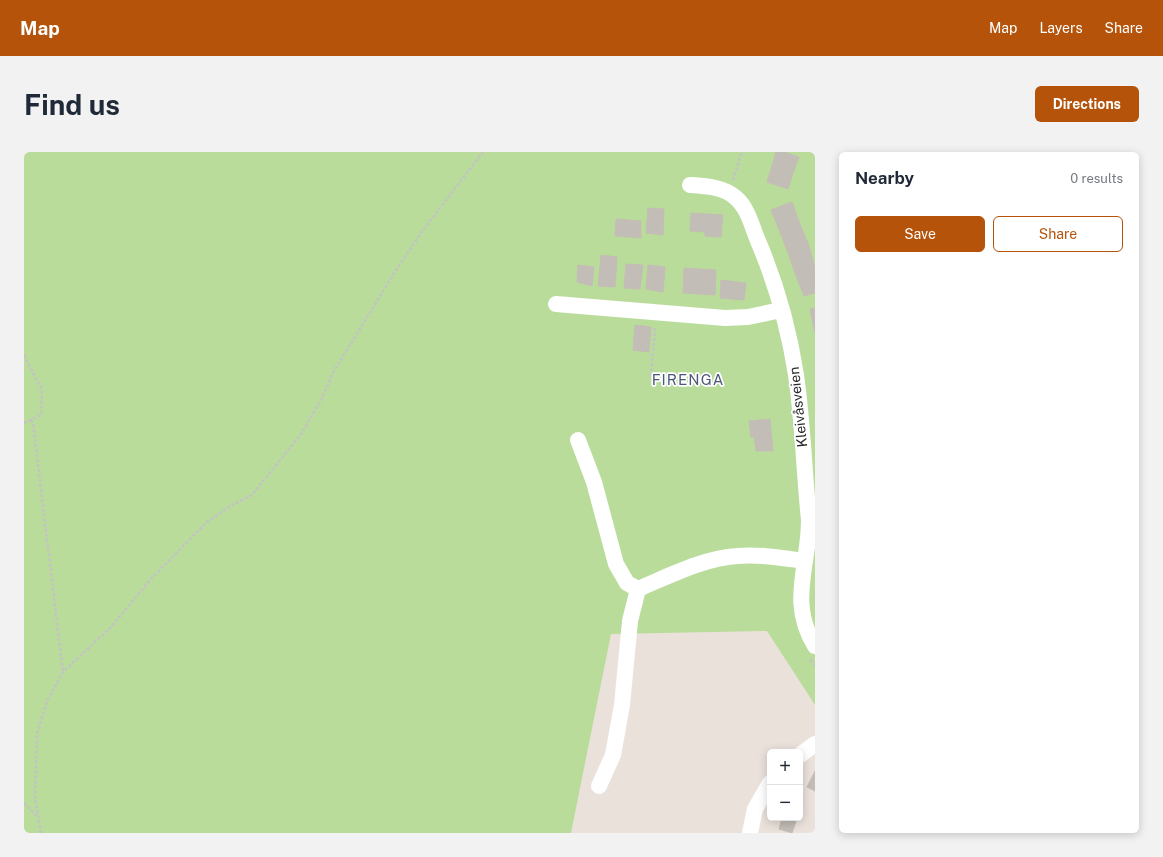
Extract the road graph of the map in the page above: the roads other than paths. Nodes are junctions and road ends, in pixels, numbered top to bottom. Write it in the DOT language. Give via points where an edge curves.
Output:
graph roads {
  1 [pos="690,185"];
  2 [pos="556,304"];
  3 [pos="781,310"];
  4 [pos="578,440"];
  5 [pos="804,561"];
  6 [pos="638,589"];
  7 [pos="811,651"];
  8 [pos="815,744"];
  9 [pos="803,753"];
  10 [pos="769,785"];
  11 [pos="599,786"];
  12 [pos="750,833"];
  1 -- 3 [label="street, Kleivåsveien" via="713,187 729,192 738,199 747,213 763,252"];
  2 -- 3 [label="street" via="725,318 748,317"];
  3 -- 5 [label="street, Kleivåsveien" via="796,376 809,535"];
  4 -- 6 [label="street" via="594,482 616,564 627,583"];
  5 -- 6 [label="street" via="774,556 736,556 708,562"];
  5 -- 7 [label="street, Kleivåsveien" via="801,605"];
  6 -- 11 [label="street" via="630,621 622,705 612,755"];
  8 -- 9 [label="street"];
  10 -- 12 [label="street" via="755,809"];
}
